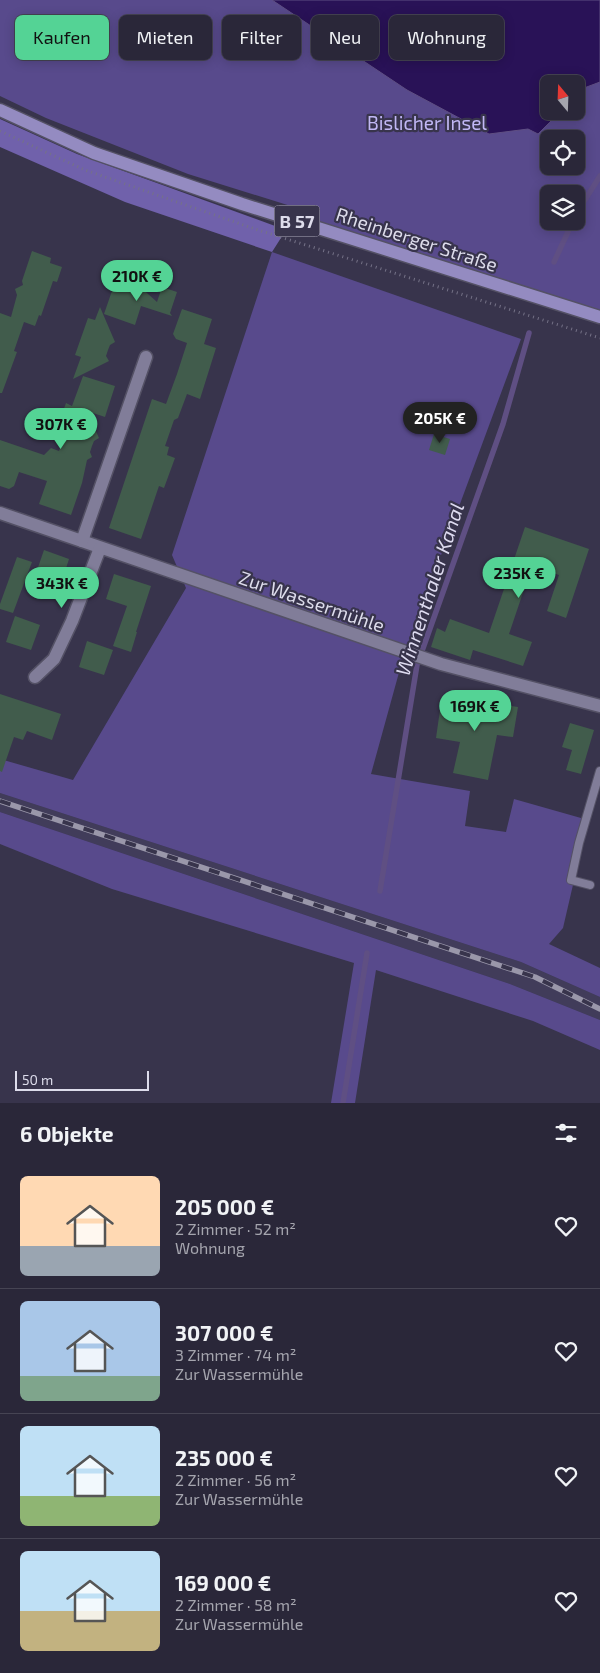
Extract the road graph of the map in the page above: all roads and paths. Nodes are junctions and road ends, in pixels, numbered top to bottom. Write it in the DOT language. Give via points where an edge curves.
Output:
graph roads {
  1 [pos="0,110"];
  2 [pos="0,131"];
  3 [pos="600,317"];
  4 [pos="600,338"];
  5 [pos="146,357"];
  6 [pos="0,513"];
  7 [pos="82,541"];
  8 [pos="100,548"];
  9 [pos="35,677"];
  10 [pos="600,706"];
  11 [pos="600,771"];
  12 [pos="590,885"];
  1 -- 3 [label="main road, Rheinberger Straße / B 57" via="94,153 242,204"];
  2 -- 4 [label="path" via="85,170 255,229"];
  5 -- 7 [label="street"];
  6 -- 7 [label="street, Zur Wassermühle"];
  7 -- 8 [label="street, Zur Wassermühle"];
  8 -- 9 [label="street" via="54,659"];
  8 -- 10 [label="street, Zur Wassermühle" via="441,664"];
  11 -- 12 [label="lane" via="570,880"];
}
